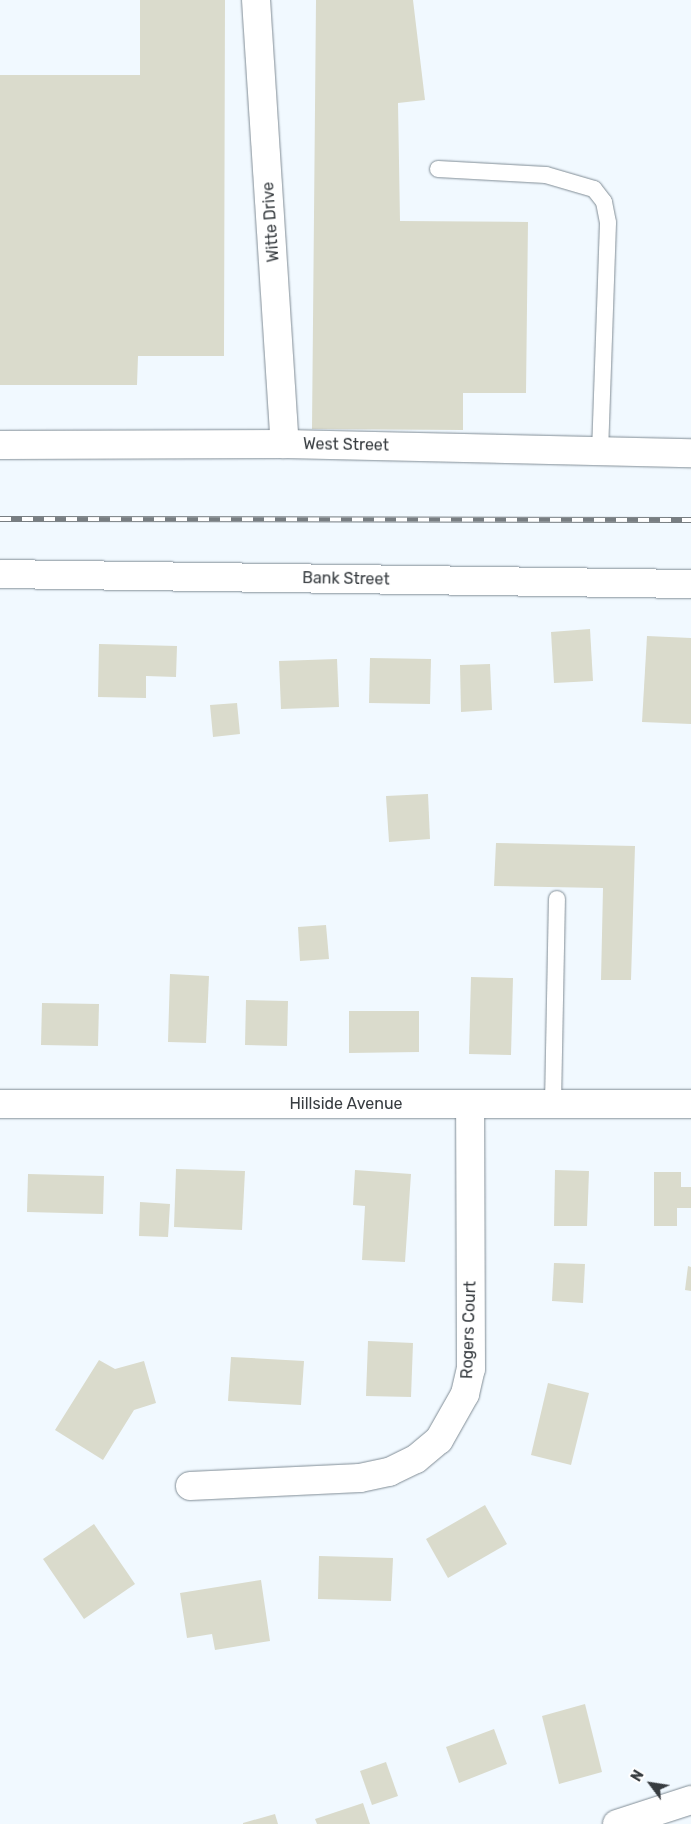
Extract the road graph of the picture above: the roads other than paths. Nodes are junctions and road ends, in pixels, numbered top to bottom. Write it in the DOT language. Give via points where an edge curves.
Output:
graph roads {
  1 [pos="256,0"];
  2 [pos="438,170"];
  3 [pos="0,444"];
  4 [pos="285,444"];
  5 [pos="600,451"];
  6 [pos="691,453"];
  7 [pos="0,574"];
  8 [pos="691,584"];
  9 [pos="557,899"];
  10 [pos="0,1104"];
  11 [pos="470,1104"];
  12 [pos="553,1104"];
  13 [pos="691,1104"];
  14 [pos="190,1486"];
  15 [pos="691,1800"];
  16 [pos="617,1824"];
  1 -- 4 [label="street, Witte Drive"];
  2 -- 5 [label="lane" via="546,175 594,189 604,202 608,224"];
  3 -- 4 [label="street, West Street"];
  4 -- 5 [label="street, West Street"];
  5 -- 6 [label="street, West Street"];
  7 -- 8 [label="street, Bank Street"];
  9 -- 12 [label="lane"];
  10 -- 11 [label="street, Hillside Avenue"];
  11 -- 12 [label="street, Hillside Avenue"];
  11 -- 14 [label="street, Rogers Court" via="471,1369 465,1394 449,1426 416,1459 389,1472 360,1478"];
  12 -- 13 [label="street, Hillside Avenue"];
  15 -- 16 [label="street"];
}
